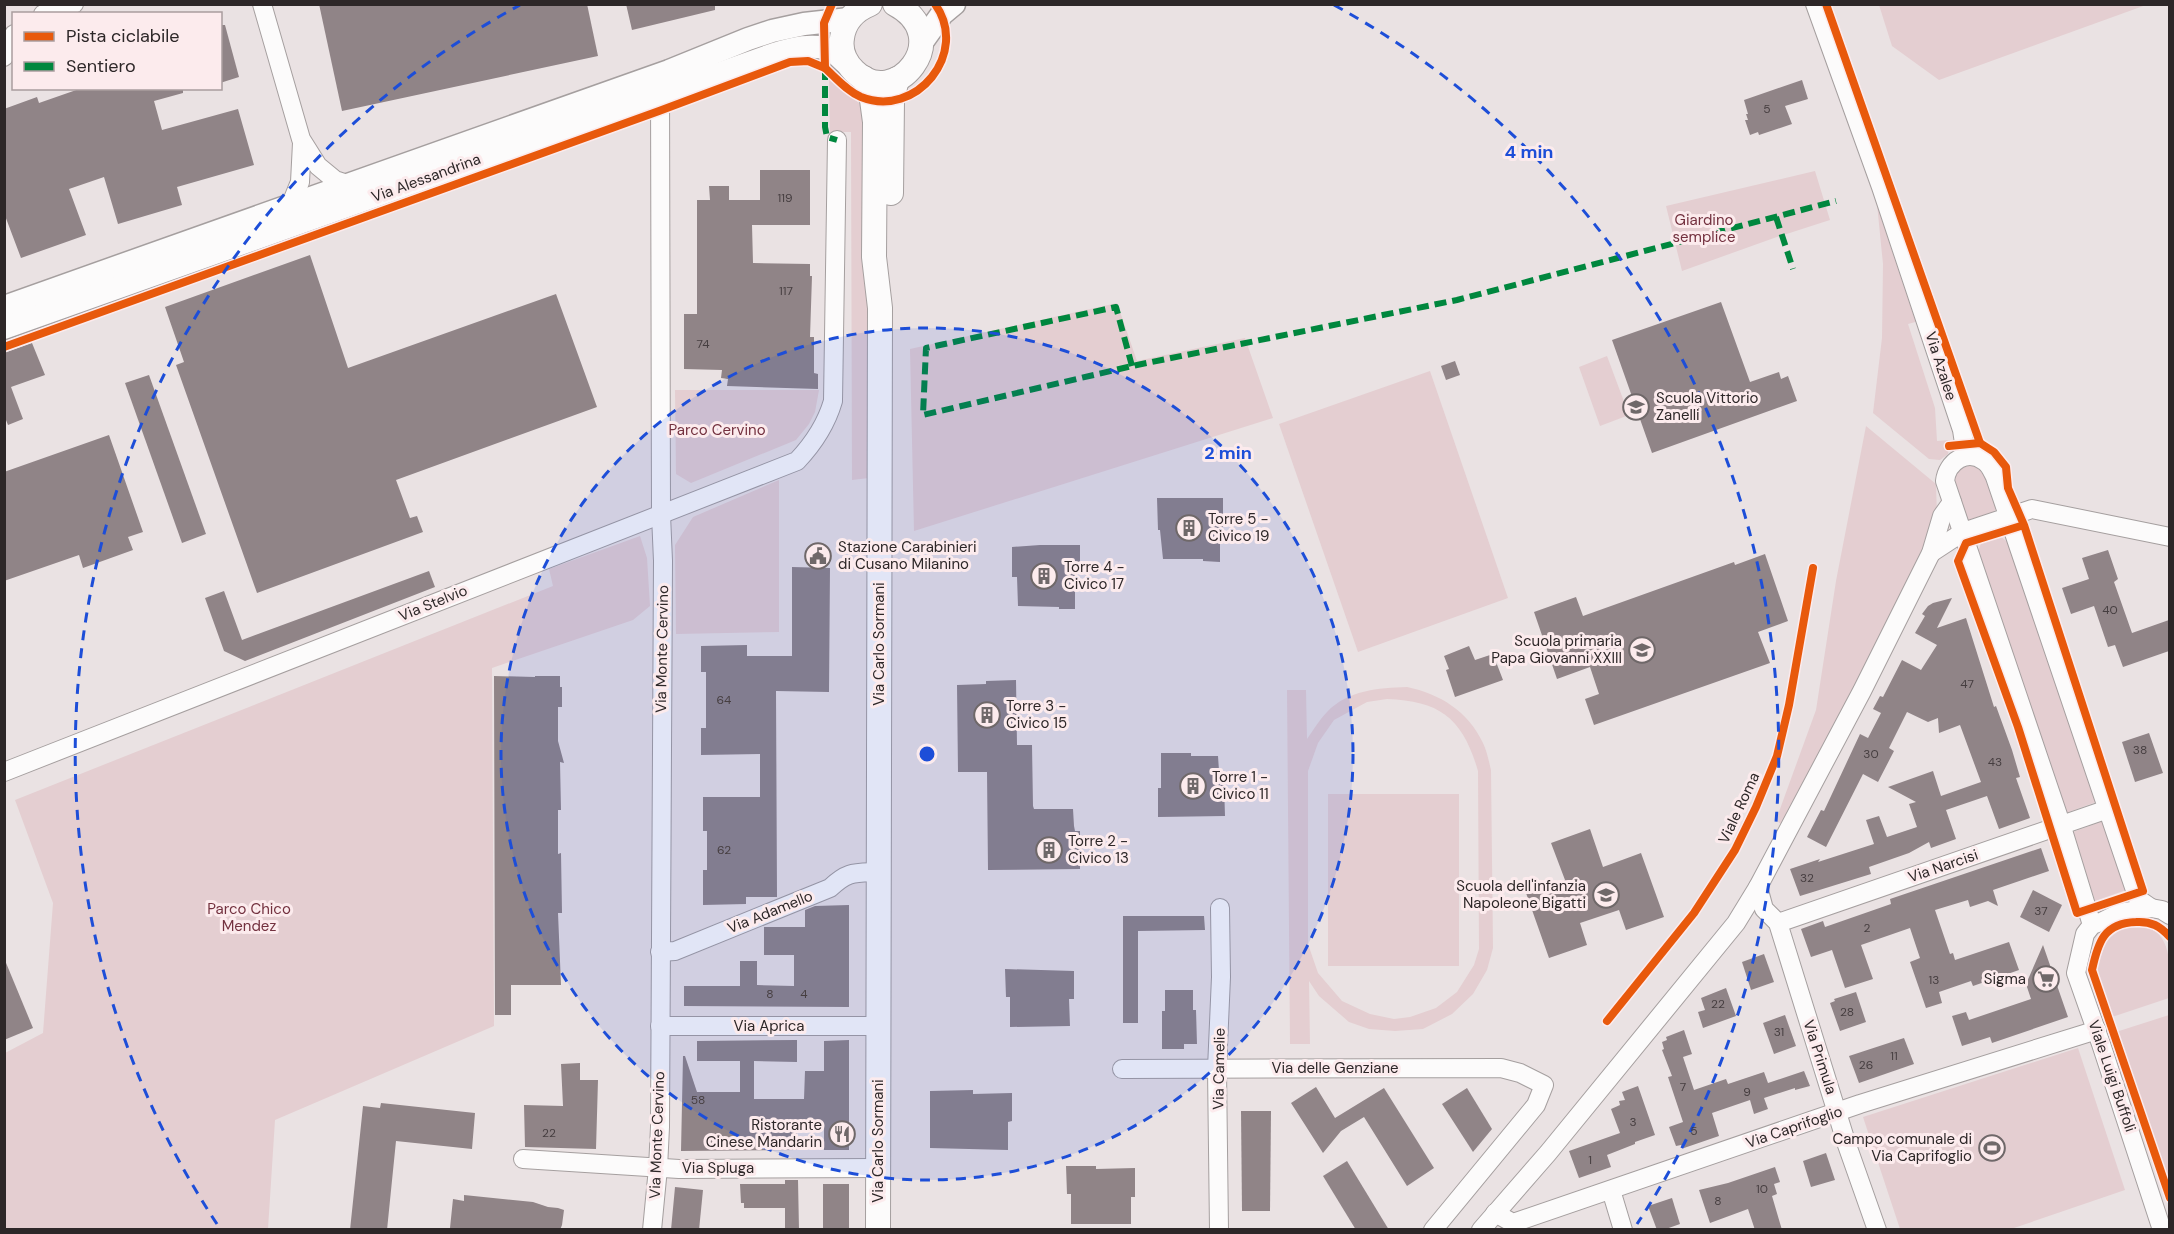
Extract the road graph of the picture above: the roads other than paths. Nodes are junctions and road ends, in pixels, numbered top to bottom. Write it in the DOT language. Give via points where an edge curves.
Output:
graph roads {
  1 [pos="74,4"];
  2 [pos="262,4"];
  3 [pos="954,4"];
  4 [pos="1815,4"];
  5 [pos="904,6"];
  6 [pos="861,9"];
  7 [pos="49,12"];
  8 [pos="12,39"];
  9 [pos="922,42"];
  10 [pos="4,57"];
  11 [pos="669,71"];
  12 [pos="856,71"];
  13 [pos="897,79"];
  14 [pos="659,95"];
  15 [pos="301,139"];
  16 [pos="837,140"];
  17 [pos="347,184"];
  18 [pos="291,204"];
  19 [pos="4,307"];
  20 [pos="880,309"];
  21 [pos="4,328"];
  22 [pos="1966,456"];
  23 [pos="1952,502"];
  24 [pos="661,515"];
  25 [pos="2010,516"];
  26 [pos="1962,532"];
  27 [pos="2169,537"];
  28 [pos="1931,553"];
  29 [pos="4,772"];
  30 [pos="2108,809"];
  31 [pos="2061,824"];
  32 [pos="878,872"];
  33 [pos="1758,887"];
  34 [pos="1220,908"];
  35 [pos="2151,908"];
  36 [pos="2169,915"];
  37 [pos="1778,923"];
  38 [pos="2092,925"];
  39 [pos="660,952"];
  40 [pos="660,1026"];
  41 [pos="878,1026"];
  42 [pos="2097,1030"];
  43 [pos="1122,1069"];
  44 [pos="1217,1069"];
  45 [pos="1837,1111"];
  46 [pos="523,1159"];
  47 [pos="658,1168"];
  48 [pos="878,1168"];
  49 [pos="1611,1190"];
  50 [pos="1495,1213"];
  51 [pos="652,1230"];
  52 [pos="878,1230"];
  53 [pos="1219,1230"];
  54 [pos="1432,1230"];
  55 [pos="1481,1230"];
  56 [pos="1623,1230"];
  57 [pos="1878,1230"];
  58 [pos="2162,1230"];
  1 -- 7 [label="street"];
  2 -- 15 [label="street"];
  3 -- 9 [label="street"];
  4 -- 22 [label="street, Via Azalee" via="1962,430"];
  5 -- 9 [label="main road" via="920,30"];
  6 -- 11 [label="street, Via Alessandrina" via="772,31"];
  6 -- 12 [label="main road, Via Carlo Sormani" via="842,36 842,45"];
  8 -- 10 [label="street"];
  9 -- 13 [label="main road" via="915,66"];
  11 -- 14 [label="street, Via Monte Cervino" via="659,85"];
  11 -- 17 [label="street, Via Alessandrina"];
  12 -- 13 [label="main road" via="878,82"];
  12 -- 14 [label="street, Via Alessandrina" via="832,51 790,49"];
  12 -- 20 [label="main road, Via Carlo Sormani" via="872,100 875,122 874,257"];
  13 -- 20 [label="main road, Via Carlo Sormani" via="892,100 891,212"];
  14 -- 21 [label="street, Via Alessandrina"];
  14 -- 24 [label="street, Via Monte Cervino"];
  15 -- 17 [label="street" via="318,166"];
  15 -- 18 [label="street" via="300,182"];
  16 -- 24 [label="street, Via Stelvio" via="833,401 828,417 813,444 797,460"];
  17 -- 18 [label="street, Via Alessandrina"];
  18 -- 19 [label="street, Via Alessandrina"];
  20 -- 32 [label="main road, Via Carlo Sormani"];
  22 -- 23 [label="street" via="1956,460 1946,473"];
  22 -- 25 [label="street" via="1975,456 1990,467"];
  23 -- 26 [label="street"];
  23 -- 28 [label="street" via="1942,516"];
  24 -- 29 [label="street, Via Stelvio"];
  24 -- 39 [label="street, Via Monte Cervino"];
  25 -- 26 [label="street"];
  25 -- 27 [label="street" via="2031,509"];
  25 -- 30 [label="street"];
  26 -- 28 [label="street"];
  26 -- 31 [label="street"];
  28 -- 33 [label="street"];
  30 -- 31 [label="street, Via Narcisi"];
  30 -- 35 [label="street" via="2138,899"];
  31 -- 37 [label="street, Via Narcisi"];
  31 -- 38 [label="street"];
  32 -- 39 [label="street, Via Adamello" via="851,873 830,888 675,951"];
  32 -- 41 [label="main road, Via Carlo Sormani"];
  33 -- 37 [label="street, Via Primula" via="1764,909"];
  33 -- 50 [label="street" via="1736,923"];
  34 -- 44 [label="street, Via Camelie"];
  35 -- 36 [label="street"];
  35 -- 38 [label="street" via="2119,913"];
  37 -- 45 [label="street, Via Primula"];
  38 -- 42 [label="street, Viale Luigi Buffoli" via="2085,934 2076,973"];
  39 -- 40 [label="street, Via Monte Cervino"];
  40 -- 41 [label="street, Via Aprica"];
  40 -- 47 [label="street, Via Monte Cervino"];
  41 -- 48 [label="main road, Via Carlo Sormani"];
  42 -- 45 [label="street, Via Caprifoglio"];
  42 -- 58 [label="street, Viale Luigi Buffoli"];
  43 -- 44 [label="street, Via delle Genziane"];
  44 -- 53 [label="street, Via Camelie"];
  44 -- 54 [label="street, Via delle Genziane" via="1501,1068 1544,1085 1536,1105"];
  45 -- 49 [label="street, Via Caprifoglio"];
  45 -- 57 [label="street, Via Primula"];
  46 -- 47 [label="street, Via Spluga"];
  47 -- 48 [label="street, Via Spluga"];
  47 -- 51 [label="street, Via Monte Cervino"];
  48 -- 52 [label="main road, Via Carlo Sormani"];
  49 -- 50 [label="street, Via Caprifoglio" via="1513,1223"];
  49 -- 56 [label="street"];
  50 -- 55 [label="street"];
}
